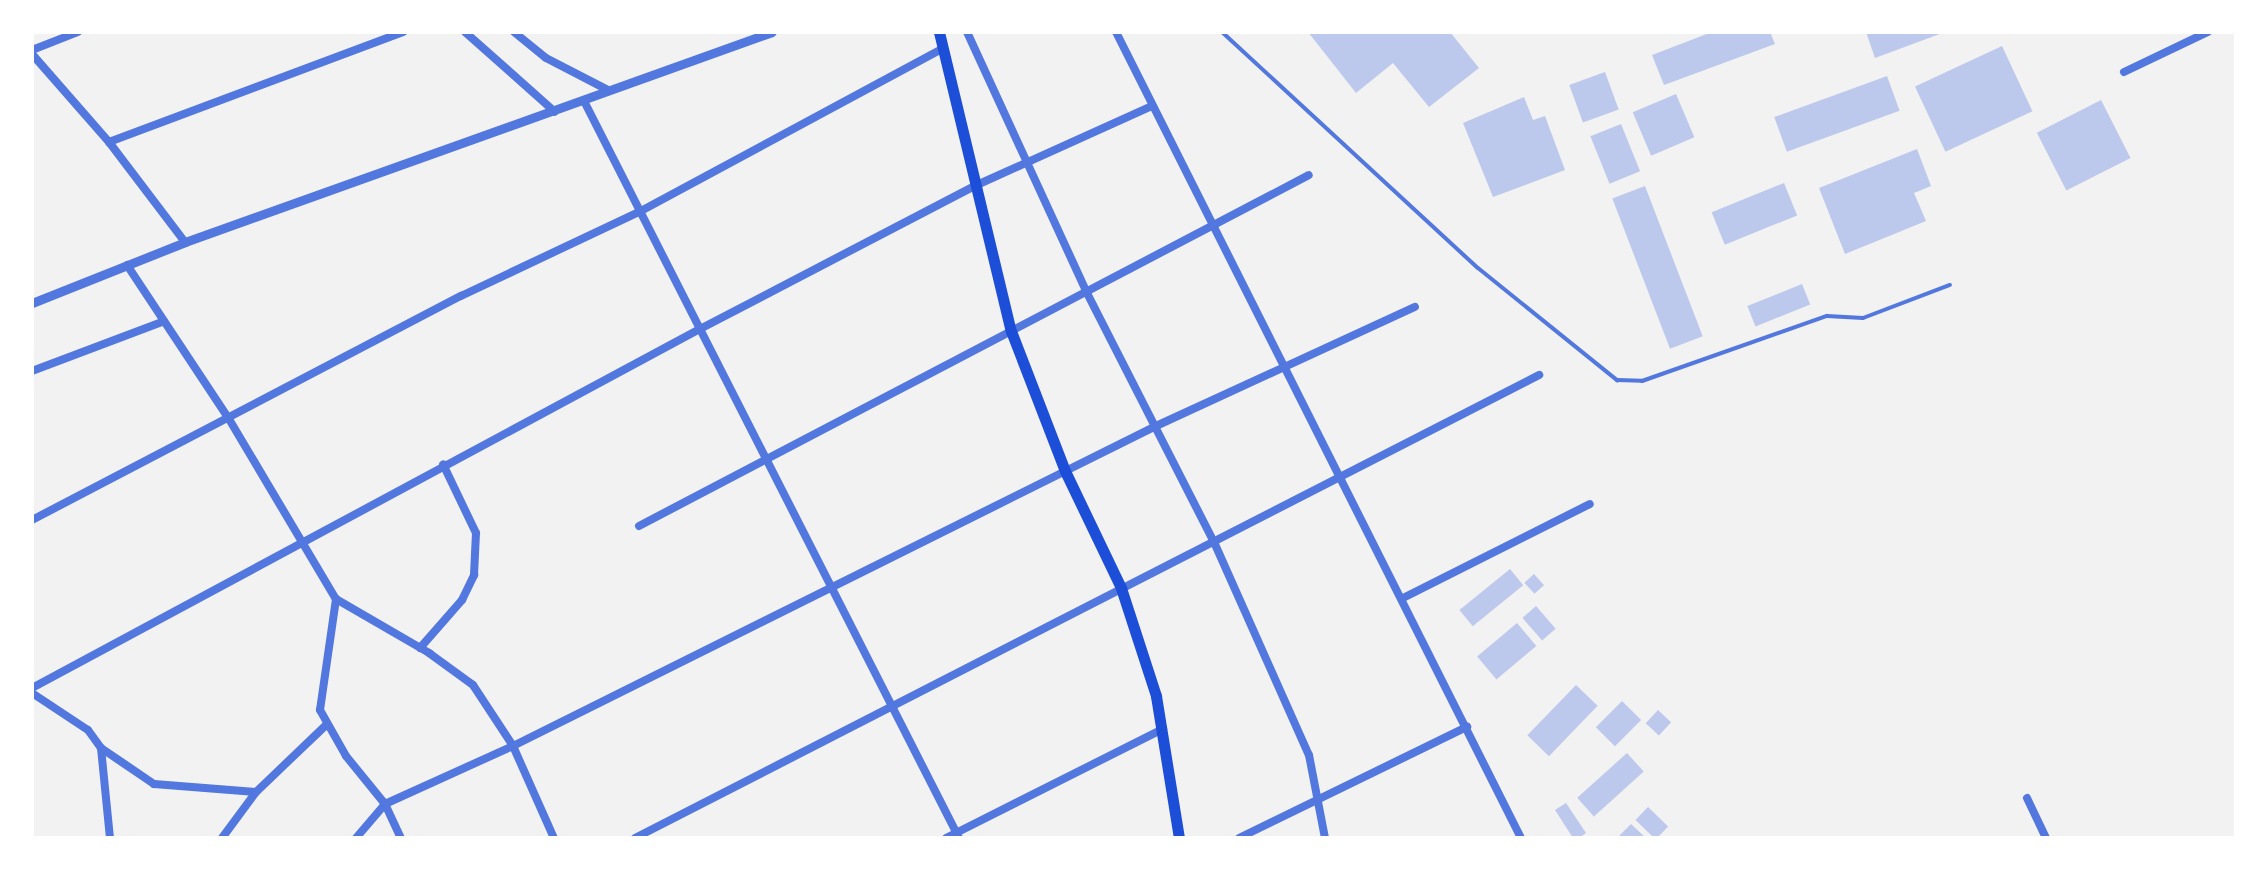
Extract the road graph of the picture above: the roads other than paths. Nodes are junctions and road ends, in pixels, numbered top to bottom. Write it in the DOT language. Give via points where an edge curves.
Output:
graph roads {
  1 [pos="78,32"];
  2 [pos="403,32"];
  3 [pos="465,32"];
  4 [pos="514,32"];
  5 [pos="772,32"];
  6 [pos="939,32"];
  7 [pos="967,32"];
  8 [pos="1116,32"];
  9 [pos="1222,32"];
  10 [pos="2208,32"];
  11 [pos="944,48"];
  12 [pos="32,52"];
  13 [pos="2124,72"];
  14 [pos="608,90"];
  15 [pos="584,101"];
  16 [pos="1152,106"];
  17 [pos="555,112"];
  18 [pos="109,142"];
  19 [pos="1028,165"];
  20 [pos="1309,175"];
  21 [pos="979,184"];
  22 [pos="639,212"];
  23 [pos="1216,226"];
  24 [pos="185,242"];
  25 [pos="127,265"];
  26 [pos="1950,285"];
  27 [pos="1088,295"];
  28 [pos="32,303"];
  29 [pos="1415,307"];
  30 [pos="164,321"];
  31 [pos="698,330"];
  32 [pos="1011,331"];
  33 [pos="1283,366"];
  34 [pos="32,371"];
  35 [pos="1539,375"];
  36 [pos="229,419"];
  37 [pos="1156,426"];
  38 [pos="766,460"];
  39 [pos="443,464"];
  40 [pos="1065,471"];
  41 [pos="1340,479"];
  42 [pos="1590,504"];
  43 [pos="32,520"];
  44 [pos="639,526"];
  45 [pos="299,542"];
  46 [pos="1214,542"];
  47 [pos="832,586"];
  48 [pos="1121,588"];
  49 [pos="1403,598"];
  50 [pos="336,599"];
  51 [pos="420,648"];
  52 [pos="32,690"];
  53 [pos="893,709"];
  54 [pos="326,725"];
  55 [pos="1467,727"];
  56 [pos="1164,729"];
  57 [pos="513,746"];
  58 [pos="101,748"];
  59 [pos="256,792"];
  60 [pos="1321,798"];
  61 [pos="2027,798"];
  62 [pos="385,804"];
  63 [pos="957,835"];
  64 [pos="110,838"];
  65 [pos="222,838"];
  66 [pos="356,838"];
  67 [pos="401,838"];
  68 [pos="554,838"];
  69 [pos="635,838"];
  70 [pos="946,838"];
  71 [pos="1179,838"];
  72 [pos="1239,838"];
  73 [pos="1325,838"];
  74 [pos="1521,838"];
  75 [pos="2046,838"];
  1 -- 12 [label="street"];
  2 -- 18 [label="street"];
  3 -- 17 [label="street"];
  4 -- 14 [label="street" via="546,58"];
  5 -- 14 [label="street"];
  6 -- 11 [label="main road"];
  7 -- 19 [label="street"];
  8 -- 16 [label="street"];
  9 -- 26 [label="lane" via="1478,268 1617,380 1642,381 1827,316 1863,318"];
  10 -- 13 [label="street"];
  11 -- 21 [label="main road"];
  11 -- 22 [label="street"];
  12 -- 18 [label="street"];
  14 -- 15 [label="street"];
  15 -- 17 [label="street"];
  15 -- 22 [label="street"];
  16 -- 19 [label="street"];
  16 -- 23 [label="street"];
  17 -- 24 [label="street"];
  18 -- 24 [label="street"];
  19 -- 21 [label="street"];
  19 -- 27 [label="street"];
  20 -- 23 [label="street"];
  21 -- 31 [label="street"];
  21 -- 32 [label="main road"];
  22 -- 31 [label="street"];
  22 -- 36 [label="street" via="461,296"];
  23 -- 27 [label="street"];
  23 -- 33 [label="street"];
  24 -- 25 [label="street"];
  25 -- 28 [label="street"];
  25 -- 30 [label="street"];
  27 -- 32 [label="street"];
  27 -- 37 [label="street"];
  29 -- 33 [label="street"];
  30 -- 34 [label="street"];
  30 -- 36 [label="street"];
  31 -- 38 [label="street"];
  31 -- 39 [label="street"];
  32 -- 38 [label="street"];
  32 -- 40 [label="main road"];
  33 -- 37 [label="street"];
  33 -- 41 [label="street"];
  35 -- 41 [label="street"];
  36 -- 43 [label="street"];
  36 -- 45 [label="street"];
  37 -- 40 [label="street"];
  37 -- 46 [label="street"];
  38 -- 44 [label="street"];
  38 -- 47 [label="street"];
  39 -- 45 [label="street"];
  39 -- 51 [label="street" via="476,533 475,561 462,600"];
  40 -- 47 [label="street"];
  40 -- 48 [label="main road"];
  41 -- 46 [label="street"];
  41 -- 49 [label="street"];
  42 -- 49 [label="street"];
  45 -- 50 [label="street"];
  45 -- 52 [label="street"];
  46 -- 48 [label="street"];
  46 -- 60 [label="street" via="1309,755"];
  47 -- 53 [label="street"];
  47 -- 57 [label="street"];
  48 -- 53 [label="street"];
  48 -- 56 [label="main road"];
  49 -- 55 [label="street"];
  50 -- 51 [label="street"];
  50 -- 54 [label="street" via="320,695"];
  51 -- 57 [label="street" via="473,685"];
  52 -- 58 [label="street" via="88,730"];
  53 -- 63 [label="street"];
  53 -- 69 [label="street"];
  54 -- 59 [label="street"];
  54 -- 62 [label="street"];
  55 -- 60 [label="street"];
  55 -- 74 [label="street"];
  56 -- 63 [label="street"];
  56 -- 71 [label="main road"];
  57 -- 62 [label="street"];
  57 -- 68 [label="street"];
  58 -- 59 [label="street" via="154,784"];
  58 -- 64 [label="street"];
  59 -- 65 [label="street"];
  60 -- 72 [label="street"];
  60 -- 73 [label="street"];
  61 -- 75 [label="street"];
  62 -- 66 [label="street"];
  62 -- 67 [label="street"];
  63 -- 70 [label="street"];
}
